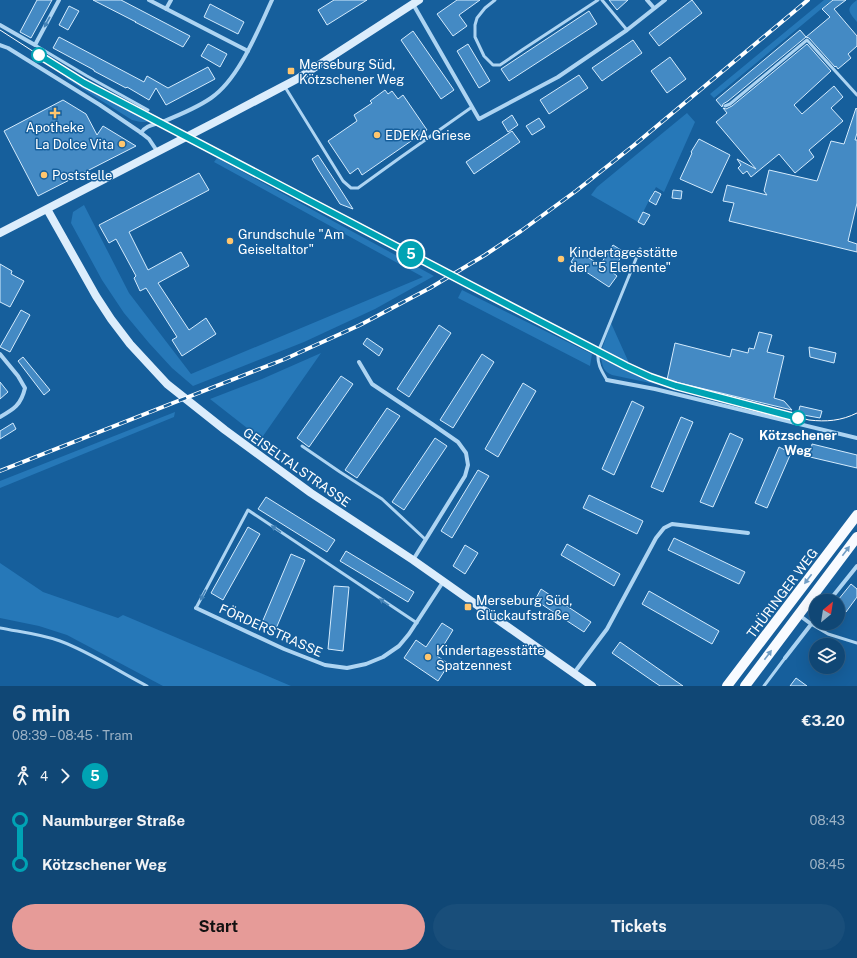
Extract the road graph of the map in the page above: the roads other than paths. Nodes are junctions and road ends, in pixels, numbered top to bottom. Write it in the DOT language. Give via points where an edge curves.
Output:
graph roads {
  1 [pos="59,0"];
  2 [pos="149,0"];
  3 [pos="171,0"];
  4 [pos="272,0"];
  5 [pos="495,0"];
  6 [pos="598,0"];
  7 [pos="602,0"];
  8 [pos="647,0"];
  9 [pos="665,0"];
  10 [pos="416,2"];
  11 [pos="654,8"];
  12 [pos="166,9"];
  13 [pos="0,25"];
  14 [pos="627,30"];
  15 [pos="35,44"];
  16 [pos="0,45"];
  17 [pos="248,51"];
  18 [pos="284,86"];
  19 [pos="857,95"];
  20 [pos="725,106"];
  21 [pos="472,107"];
  22 [pos="148,110"];
  23 [pos="141,133"];
  24 [pos="158,152"];
  25 [pos="47,209"];
  26 [pos="0,232"];
  27 [pos="640,249"];
  28 [pos="0,354"];
  29 [pos="359,362"];
  30 [pos="607,380"];
  31 [pos="0,417"];
  32 [pos="857,438"];
  33 [pos="302,446"];
  34 [pos="857,515"];
  35 [pos="748,533"];
  36 [pos="857,537"];
  37 [pos="425,539"];
  38 [pos="413,560"];
  39 [pos="857,566"];
  40 [pos="443,582"];
  41 [pos="835,594"];
  42 [pos="196,608"];
  43 [pos="798,615"];
  44 [pos="417,623"];
  45 [pos="809,623"];
  46 [pos="809,627"];
  47 [pos="0,628"];
  48 [pos="821,630"];
  49 [pos="857,643"];
  50 [pos="784,658"];
  51 [pos="574,673"];
  52 [pos="147,686"];
  53 [pos="592,686"];
  54 [pos="727,686"];
  55 [pos="745,686"];
  56 [pos="764,686"];
  1 -- 15 [label="street, one-way"];
  2 -- 12 [label="street"];
  3 -- 12 [label="street"];
  4 -- 17 [label="street"];
  5 -- 6 [label="lane" via="485,8 475,25 475,37 484,56 493,65 500,65"];
  7 -- 14 [label="lane"];
  8 -- 11 [label="street"];
  9 -- 11 [label="street"];
  10 -- 18 [label="street"];
  10 -- 21 [label="street"];
  11 -- 14 [label="street"];
  12 -- 17 [label="street"];
  13 -- 15 [label="street"];
  14 -- 21 [label="street" via="558,77 479,119"];
  15 -- 22 [label="lane"];
  16 -- 23 [label="street" via="51,74"];
  17 -- 23 [label="street" via="234,74 212,97 143,129"];
  18 -- 21 [label="lane" via="343,181 351,188 358,188"];
  18 -- 24 [label="street"];
  19 -- 20 [label="lane" via="807,40"];
  23 -- 24 [label="street"];
  24 -- 25 [label="street"];
  25 -- 26 [label="street"];
  25 -- 38 [label="street, GEISELTALSTRASSE" via="111,319 167,384 311,493"];
  27 -- 30 [label="lane" via="598,352 598,364"];
  28 -- 31 [label="street" via="25,388 14,409"];
  29 -- 37 [label="street" via="372,384 458,442 466,453 468,465 465,476"];
  30 -- 32 [label="street" via="655,389"];
  33 -- 37 [label="lane" via="382,498"];
  34 -- 54 [label="main road, THÜRINGER WEG, one-way"];
  35 -- 51 [label="street" via="672,524 664,528 656,538 607,630"];
  43 -- 36 [label="main road, THÜRINGER WEG, one-way"];
  37 -- 38 [label="street"];
  38 -- 40 [label="street, GEISELTALSTRASSE"];
  39 -- 41 [label="street"];
  40 -- 44 [label="street, FÖRDERSTRASSE"];
  40 -- 51 [label="street, GEISELTALSTRASSE"];
  42 -- 44 [label="street, FÖRDERSTRASSE" via="284,649 325,665 347,668 383,657 399,646"];
  44 -- 42 [label="lane, one-way" via="248,510"];
  43 -- 45 [label="street"];
  55 -- 43 [label="main road, THÜRINGER WEG, one-way"];
  46 -- 50 [label="street"];
  47 -- 52 [label="lane" via="60,642"];
  48 -- 49 [label="lane"];
  50 -- 56 [label="lane"];
  51 -- 53 [label="street, GEISELTALSTRASSE"];
}
